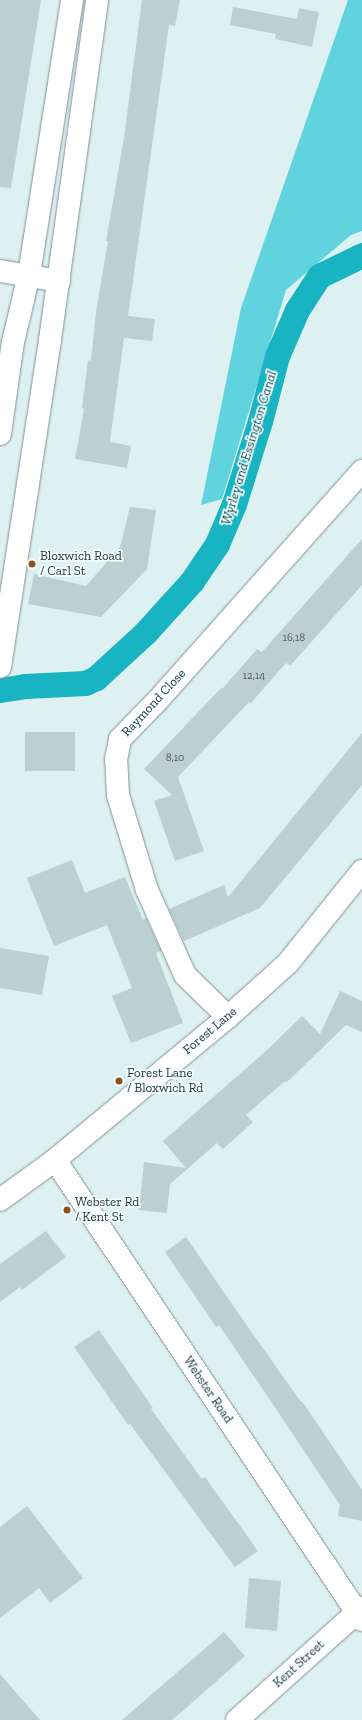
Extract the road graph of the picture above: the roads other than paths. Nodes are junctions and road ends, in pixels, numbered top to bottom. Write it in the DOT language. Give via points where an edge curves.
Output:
graph roads {
  1 [pos="72,0"];
  2 [pos="97,0"];
  3 [pos="0,271"];
  4 [pos="30,275"];
  5 [pos="59,281"];
  6 [pos="0,434"];
  7 [pos="362,471"];
  8 [pos="0,664"];
  9 [pos="0,667"];
  10 [pos="359,881"];
  11 [pos="228,1017"];
  12 [pos="55,1160"];
  13 [pos="0,1200"];
  14 [pos="360,1614"];
  15 [pos="237,1720"];
  1 -- 4 [label="street"];
  2 -- 5 [label="street"];
  3 -- 4 [label="street"];
  4 -- 5 [label="street"];
  4 -- 6 [label="street" via="13,342"];
  5 -- 8 [label="street"];
  7 -- 11 [label="street, Raymond Close" via="158,700 120,739 116,760 118,795 147,890 185,975"];
  8 -- 9 [label="street"];
  10 -- 11 [label="street, Forest Lane" via="288,963"];
  11 -- 12 [label="street, Forest Lane"];
  12 -- 13 [label="street, Forest Lane"];
  12 -- 14 [label="street, Webster Road"];
  14 -- 15 [label="street, Kent Street"];
}
